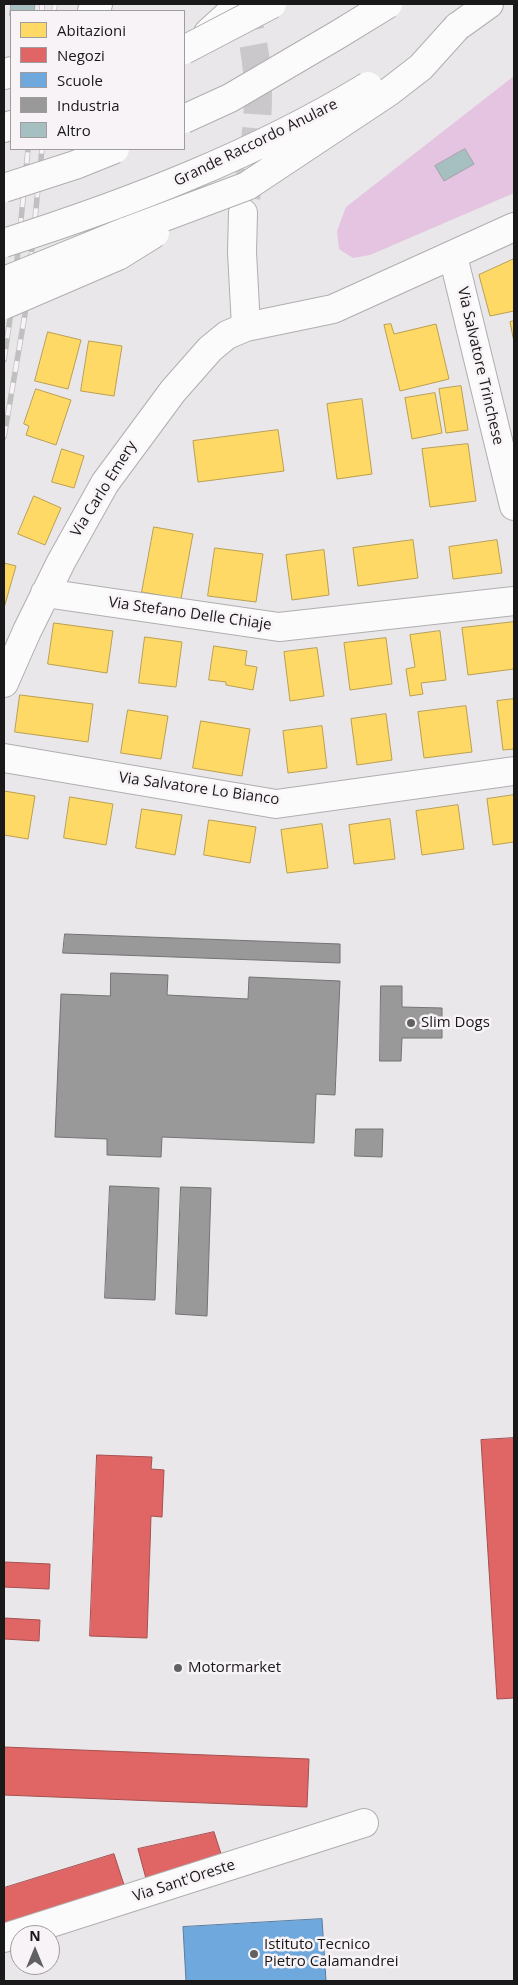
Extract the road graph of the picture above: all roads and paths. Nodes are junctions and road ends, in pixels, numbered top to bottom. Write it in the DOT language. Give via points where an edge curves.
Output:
graph roads {
  1 [pos="240,4"];
  2 [pos="272,4"];
  3 [pos="388,4"];
  4 [pos="489,4"];
  5 [pos="457,27"];
  6 [pos="188,47"];
  7 [pos="185,119"];
  8 [pos="112,150"];
  9 [pos="4,188"];
  10 [pos="205,201"];
  11 [pos="243,213"];
  12 [pos="514,227"];
  13 [pos="4,244"];
  14 [pos="453,256"];
  15 [pos="4,281"];
  16 [pos="4,305"];
  17 [pos="246,327"];
  18 [pos="504,425"];
  19 [pos="514,506"];
  20 [pos="45,593"];
  21 [pos="514,602"];
  22 [pos="4,683"];
  23 [pos="4,758"];
  24 [pos="514,771"];
  25 [pos="364,1824"];
  26 [pos="4,1938"];
  1 -- 6 [label="main road, bridge" via="218,26"];
  2 -- 6 [label="main road, bridge"];
  3 -- 7 [label="main road, bridge" via="230,98"];
  4 -- 5 [label="main road, Grande Raccordo Anulare"];
  5 -- 10 [label="main road, bridge" via="421,67 364,110 247,186"];
  5 -- 13 [label="main road, Grande Raccordo Anulare, bridge" via="360,92 260,144 165,186"];
  8 -- 9 [label="main road, bridge"];
  10 -- 15 [label="main road, bridge"];
  10 -- 16 [label="main road, bridge" via="118,256"];
  11 -- 17 [label="main road"];
  12 -- 14 [label="main road, Via Carlo Emery"];
  14 -- 17 [label="main road, Via Carlo Emery" via="333,309"];
  14 -- 18 [label="main road, Via Salvatore Trinchese"];
  17 -- 20 [label="main road, Via Carlo Emery" via="227,335 210,349 137,437 89,510"];
  18 -- 19 [label="main road, Via Salvatore Trinchese"];
  20 -- 21 [label="main road, Via Stefano Delle Chiaje" via="279,627"];
  20 -- 22 [label="main road, Via Carlo Emery"];
  23 -- 24 [label="main road, Via Salvatore Lo Bianco" via="276,804"];
  25 -- 26 [label="main road, Via Sant'Oreste"];
}
